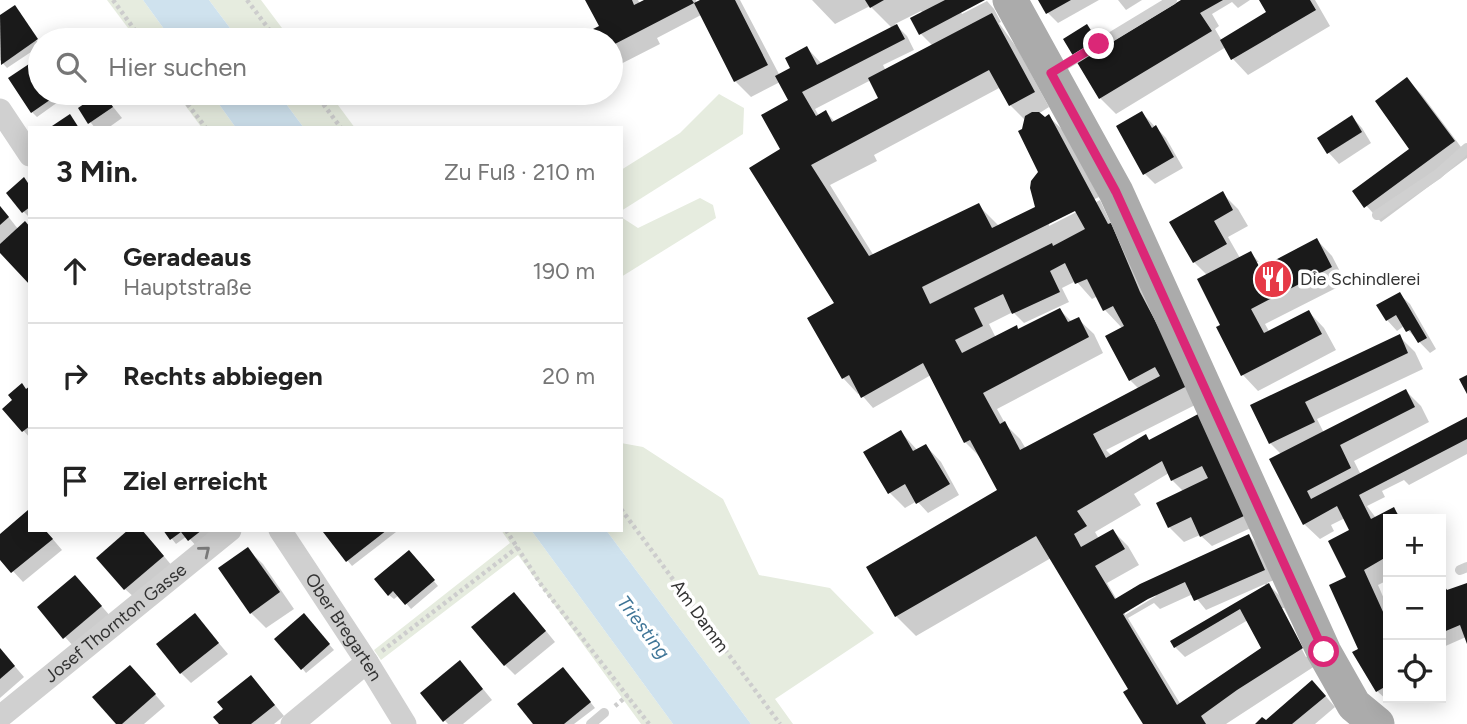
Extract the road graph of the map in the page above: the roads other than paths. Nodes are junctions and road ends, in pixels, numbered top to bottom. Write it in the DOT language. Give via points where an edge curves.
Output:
graph roads {
  1 [pos="1010,0"];
  2 [pos="1172,0"];
  3 [pos="1051,73"];
  4 [pos="0,110"];
  5 [pos="1467,148"];
  6 [pos="28,152"];
  7 [pos="1377,215"];
  8 [pos="228,532"];
  9 [pos="281,532"];
  10 [pos="367,662"];
  11 [pos="604,713"];
  12 [pos="0,717"];
  13 [pos="292,724"];
  14 [pos="405,724"];
  15 [pos="591,724"];
  16 [pos="1377,724"];
  1 -- 3 [label="main road"];
  2 -- 3 [label="lane"];
  3 -- 16 [label="main road" via="1116,192 1324,652 1354,705"];
  4 -- 6 [label="street"];
  5 -- 7 [label="lane" via="1438,174"];
  12 -- 8 [label="street, Josef Thornton Gasse, one-way"];
  9 -- 10 [label="street, Ober Bregarten"];
  10 -- 13 [label="street"];
  10 -- 14 [label="street, Ober Bregarten"];
  11 -- 15 [label="lane"];
}
